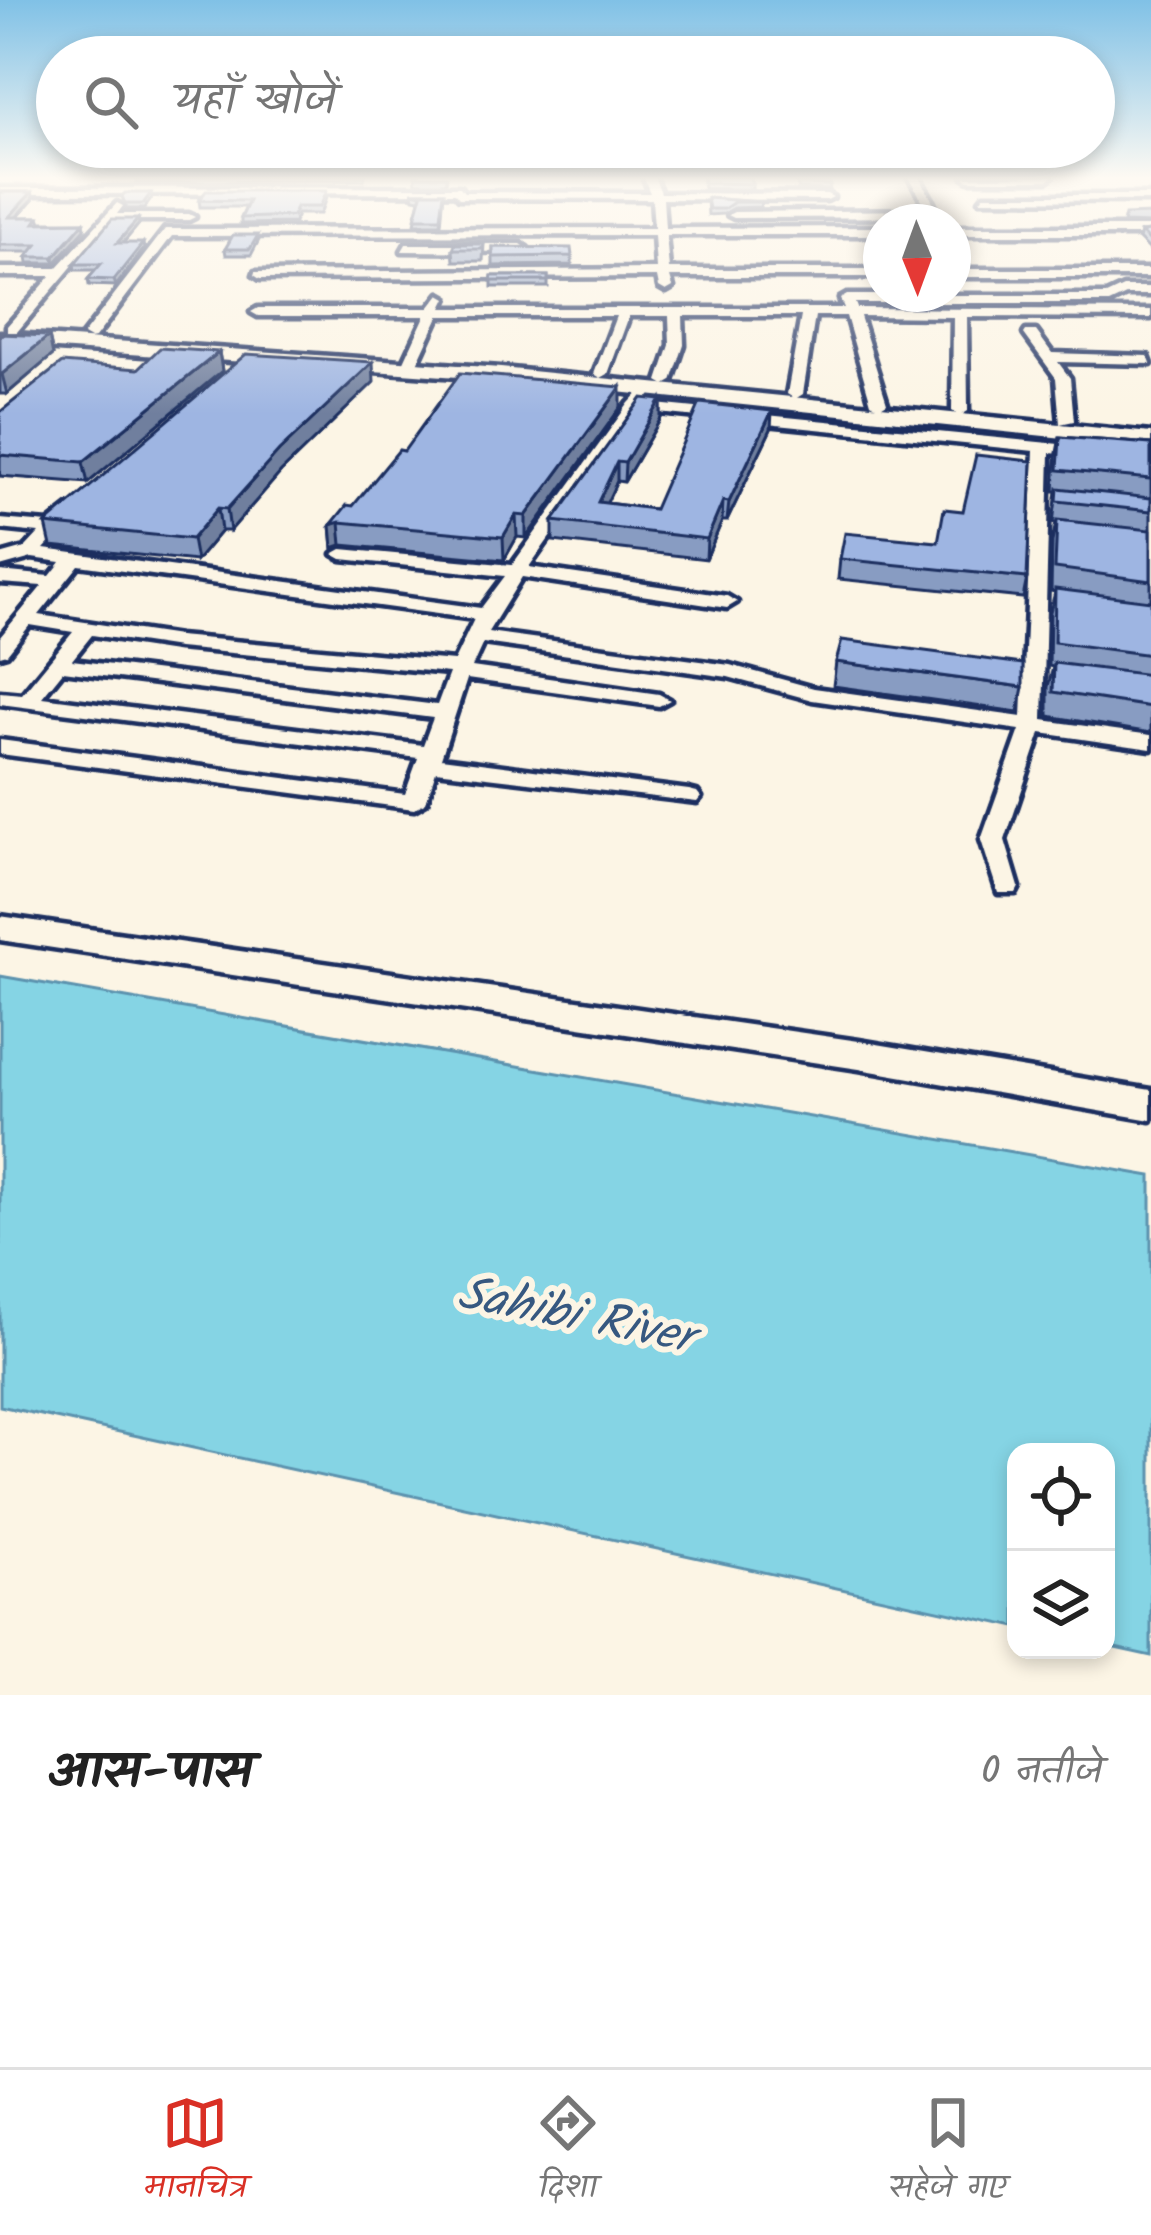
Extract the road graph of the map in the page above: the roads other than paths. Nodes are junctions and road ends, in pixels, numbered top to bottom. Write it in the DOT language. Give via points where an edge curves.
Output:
graph roads {
  1 [pos="75,255"];
  2 [pos="151,255"];
  3 [pos="448,255"];
  4 [pos="662,255"];
  5 [pos="701,255"];
  6 [pos="830,255"];
  7 [pos="863,261"];
  8 [pos="0,272"];
  9 [pos="61,272"];
  10 [pos="1151,272"];
  11 [pos="971,273"];
  12 [pos="260,275"];
  13 [pos="863,276"];
  14 [pos="665,280"];
  15 [pos="840,280"];
  16 [pos="445,281"];
  17 [pos="1151,291"];
  18 [pos="1109,299"];
  19 [pos="436,311"];
  20 [pos="809,311"];
  21 [pos="258,312"];
  22 [pos="624,312"];
  23 [pos="673,312"];
  24 [pos="960,313"];
  25 [pos="1124,314"];
  26 [pos="1151,314"];
  27 [pos="4,332"];
  28 [pos="90,334"];
  29 [pos="1031,334"];
  30 [pos="1146,353"];
  31 [pos="1048,357"];
  32 [pos="412,363"];
  33 [pos="601,374"];
  34 [pos="648,392"];
  35 [pos="795,394"];
  36 [pos="879,403"];
  37 [pos="960,411"];
  38 [pos="1066,421"];
  39 [pos="1151,430"];
  40 [pos="1151,440"];
  41 [pos="1042,447"];
  42 [pos="1151,458"];
  43 [pos="84,500"];
  44 [pos="0,524"];
  45 [pos="50,529"];
  46 [pos="31,552"];
  47 [pos="342,554"];
  48 [pos="74,559"];
  49 [pos="0,561"];
  50 [pos="517,571"];
  51 [pos="0,578"];
  52 [pos="55,582"];
  53 [pos="727,602"];
  54 [pos="27,619"];
  55 [pos="481,625"];
  56 [pos="87,628"];
  57 [pos="0,650"];
  58 [pos="58,664"];
  59 [pos="460,670"];
  60 [pos="1024,673"];
  61 [pos="1058,677"];
  62 [pos="0,698"];
  63 [pos="659,700"];
  64 [pos="28,701"];
  65 [pos="446,713"];
  66 [pos="1032,727"];
  67 [pos="1151,742"];
  68 [pos="0,747"];
  69 [pos="431,758"];
  70 [pos="688,797"];
  71 [pos="1007,887"];
  72 [pos="0,928"];
  73 [pos="1151,1105"];
  1 -- 9 [label="street"];
  2 -- 28 [label="street"];
  3 -- 16 [label="street"];
  4 -- 14 [label="street"];
  5 -- 15 [label="street"];
  6 -- 15 [label="street"];
  7 -- 15 [label="street"];
  8 -- 9 [label="street"];
  9 -- 27 [label="street"];
  10 -- 11 [label="street"];
  12 -- 16 [label="street"];
  13 -- 15 [label="street"];
  14 -- 15 [label="street"];
  14 -- 16 [label="street"];
  14 -- 23 [label="street"];
  15 -- 18 [label="street"];
  15 -- 20 [label="street"];
  15 -- 24 [label="street"];
  15 -- 36 [label="street"];
  16 -- 19 [label="street"];
  17 -- 18 [label="street"];
  18 -- 25 [label="street"];
  19 -- 21 [label="street"];
  19 -- 22 [label="street"];
  19 -- 32 [label="street"];
  20 -- 23 [label="street"];
  20 -- 35 [label="street"];
  22 -- 23 [label="street"];
  22 -- 33 [label="street"];
  23 -- 34 [label="street" via="677,345"];
  24 -- 25 [label="street"];
  24 -- 37 [label="street"];
  25 -- 26 [label="street"];
  25 -- 30 [label="street"];
  27 -- 28 [label="street"];
  27 -- 32 [label="street" via="246,361"];
  28 -- 32 [label="street"];
  29 -- 31 [label="street"];
  30 -- 31 [label="street"];
  31 -- 38 [label="street" via="1066,384"];
  32 -- 33 [label="street"];
  32 -- 34 [label="street"];
  33 -- 34 [label="street"];
  34 -- 35 [label="street"];
  34 -- 40 [label="street"];
  34 -- 41 [label="street"];
  34 -- 50 [label="street"];
  35 -- 36 [label="street"];
  36 -- 37 [label="street"];
  37 -- 38 [label="street"];
  38 -- 39 [label="street"];
  41 -- 42 [label="street"];
  41 -- 60 [label="street" via="1052,500 1050,602"];
  43 -- 45 [label="street"];
  44 -- 45 [label="street"];
  45 -- 46 [label="street"];
  46 -- 48 [label="street"];
  46 -- 49 [label="street"];
  47 -- 50 [label="street"];
  48 -- 52 [label="street"];
  48 -- 55 [label="street"];
  50 -- 53 [label="street"];
  50 -- 55 [label="street"];
  51 -- 52 [label="street"];
  52 -- 54 [label="street"];
  54 -- 56 [label="street"];
  54 -- 57 [label="street"];
  55 -- 59 [label="street"];
  55 -- 66 [label="street" via="747,673 812,694"];
  56 -- 58 [label="street"];
  56 -- 59 [label="street"];
  58 -- 64 [label="street"];
  58 -- 65 [label="street"];
  59 -- 63 [label="street"];
  59 -- 65 [label="street"];
  60 -- 61 [label="street"];
  60 -- 66 [label="street"];
  62 -- 64 [label="street"];
  64 -- 69 [label="street"];
  65 -- 69 [label="street"];
  66 -- 67 [label="street"];
  66 -- 71 [label="street" via="993,840"];
  68 -- 69 [label="street" via="400,803 416,800"];
  69 -- 70 [label="street"];
  72 -- 73 [label="street"];
}
